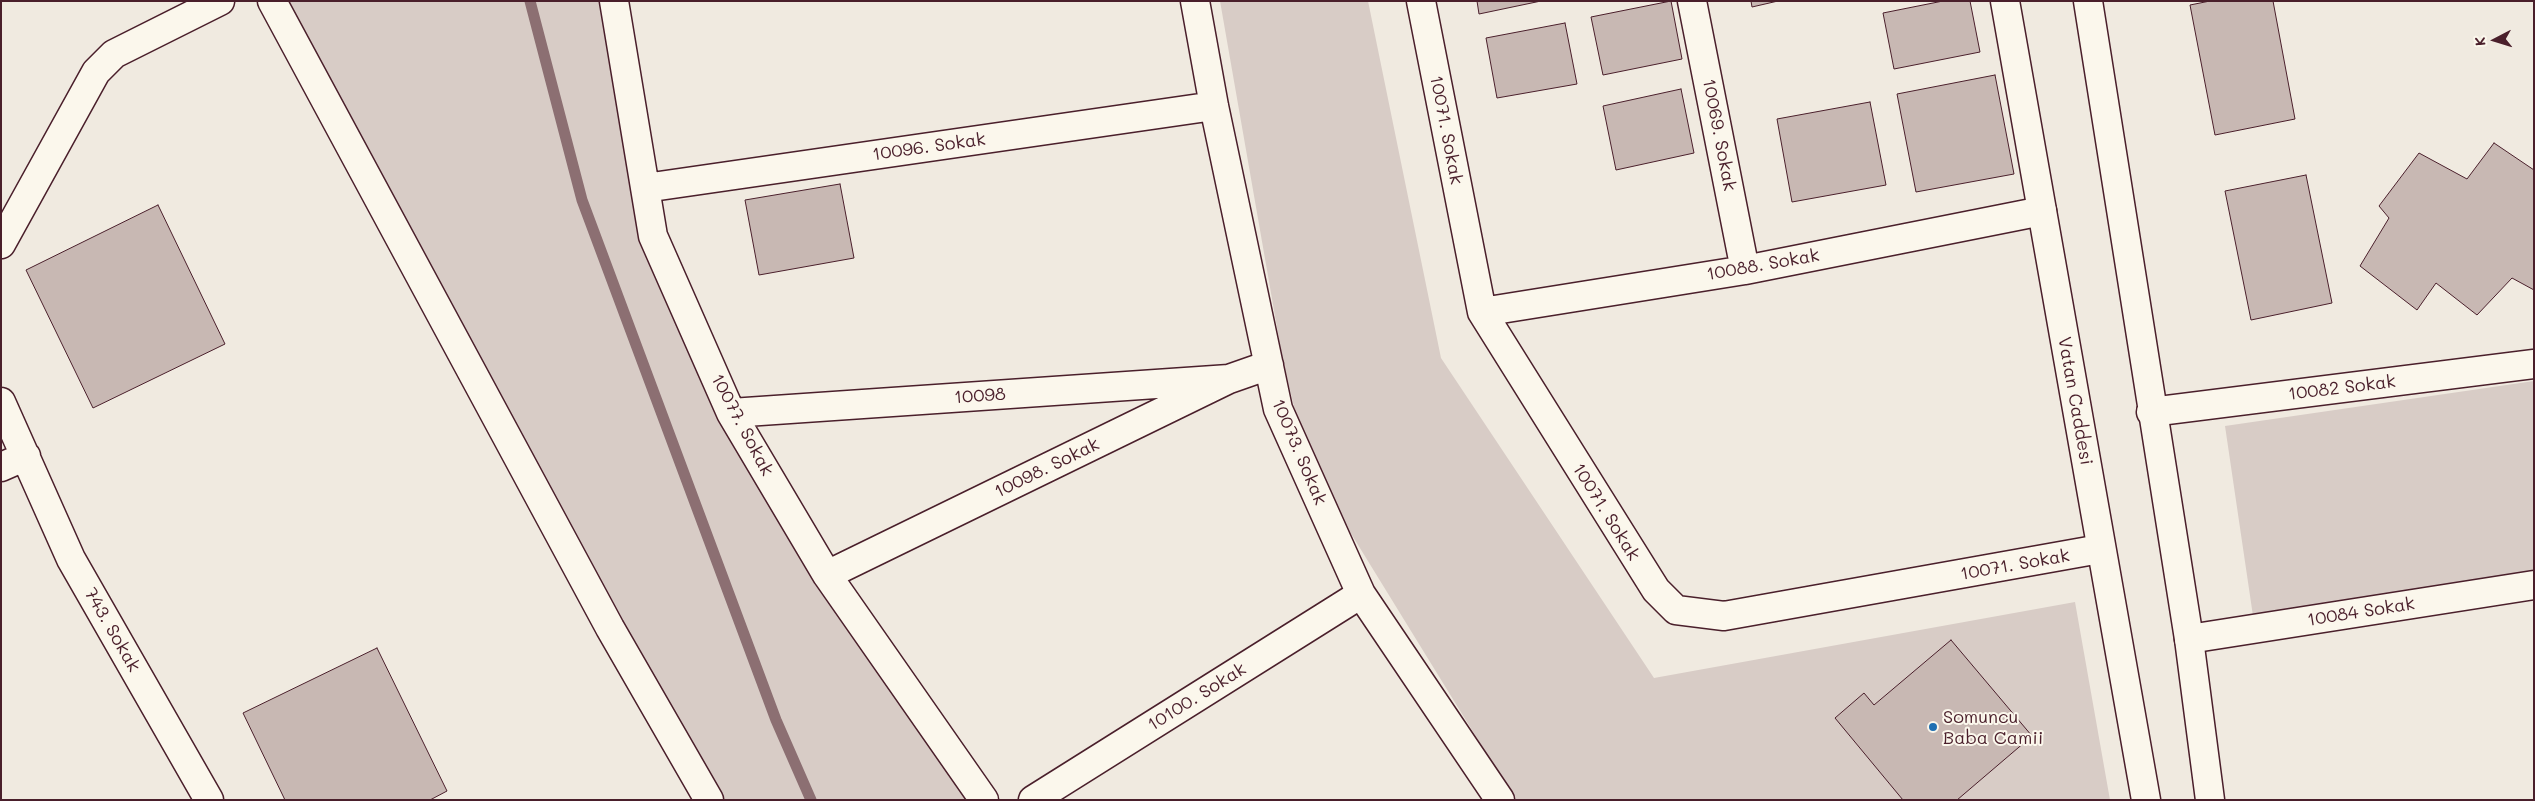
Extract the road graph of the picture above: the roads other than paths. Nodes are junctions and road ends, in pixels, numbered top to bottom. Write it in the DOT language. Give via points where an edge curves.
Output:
graph roads {
  1 [pos="220,1"];
  2 [pos="272,1"];
  3 [pos="614,1"];
  4 [pos="1195,1"];
  5 [pos="1421,1"];
  6 [pos="1692,1"];
  7 [pos="2004,1"];
  8 [pos="2088,1"];
  9 [pos="1214,106"];
  10 [pos="645,188"];
  11 [pos="2042,211"];
  12 [pos="1,244"];
  13 [pos="1745,270"];
  14 [pos="1482,312"];
  15 [pos="2534,364"];
  16 [pos="1269,365"];
  17 [pos="1230,379"];
  18 [pos="1,402"];
  19 [pos="2151,412"];
  20 [pos="731,413"];
  21 [pos="26,456"];
  22 [pos="1,467"];
  23 [pos="2100,549"];
  24 [pos="828,575"];
  25 [pos="2534,585"];
  26 [pos="1361,594"];
  27 [pos="2188,638"];
  28 [pos="209,800"];
  29 [pos="709,800"];
  30 [pos="984,800"];
  31 [pos="1033,800"];
  32 [pos="1500,800"];
  33 [pos="2146,800"];
  34 [pos="2210,800"];
  1 -- 12 [label="street" via="114,54 96,72"];
  2 -- 29 [label="street" via="610,628"];
  3 -- 10 [label="street, 10077. Sokak"];
  4 -- 9 [label="street, 10073. Sokak"];
  5 -- 14 [label="street, 10071. Sokak"];
  6 -- 13 [label="street, 10069. Sokak"];
  7 -- 11 [label="street, Vatan Caddesi"];
  8 -- 19 [label="street"];
  9 -- 10 [label="street, 10096. Sokak"];
  9 -- 16 [label="street, 10073. Sokak"];
  10 -- 20 [label="street, 10077. Sokak" via="653,236"];
  11 -- 13 [label="street, 10088. Sokak"];
  11 -- 23 [label="street, Vatan Caddesi"];
  13 -- 14 [label="street, 10088. Sokak"];
  14 -- 23 [label="street, 10071. Sokak" via="1656,590 1676,610 1724,616"];
  15 -- 19 [label="street, 10082 Sokak"];
  16 -- 17 [label="street, 10098. Sokak"];
  16 -- 26 [label="street, 10073. Sokak" via="1278,409"];
  17 -- 20 [label="street, 10098"];
  17 -- 24 [label="street, 10098. Sokak"];
  18 -- 21 [label="street, 743. Sokak"];
  19 -- 27 [label="street"];
  20 -- 24 [label="street, 10077. Sokak"];
  21 -- 22 [label="street"];
  21 -- 28 [label="street, 743. Sokak" via="71,559"];
  23 -- 33 [label="street, Vatan Caddesi"];
  24 -- 30 [label="street, 10077. Sokak"];
  25 -- 27 [label="street, 10084 Sokak"];
  26 -- 31 [label="street, 10100. Sokak"];
  26 -- 32 [label="street, 10073. Sokak"];
  27 -- 34 [label="street"];
}
